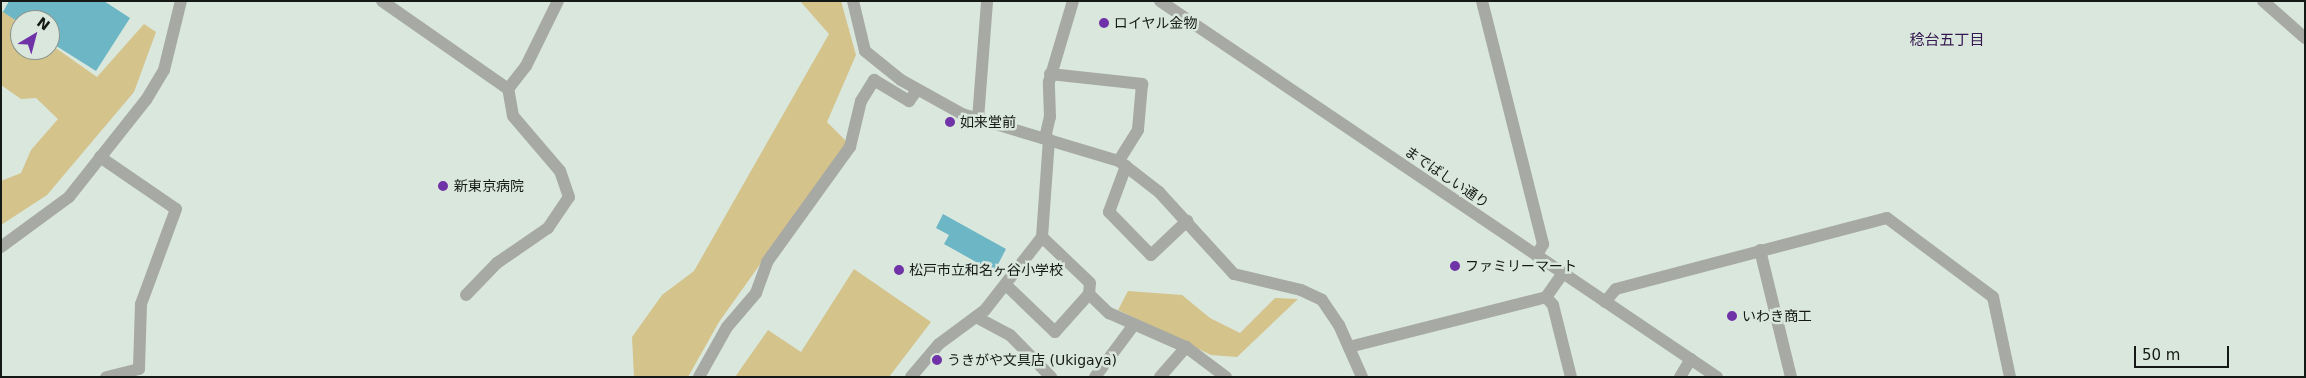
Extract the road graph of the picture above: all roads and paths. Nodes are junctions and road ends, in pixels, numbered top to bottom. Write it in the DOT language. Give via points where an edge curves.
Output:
graph roads {
  1 [pos="181,1"];
  2 [pos="382,1"];
  3 [pos="558,1"];
  4 [pos="853,1"];
  5 [pos="987,1"];
  6 [pos="1073,1"];
  7 [pos="1160,1"];
  8 [pos="1482,1"];
  9 [pos="2263,1"];
  10 [pos="2305,38"];
  11 [pos="1050,74"];
  12 [pos="508,89"];
  13 [pos="917,90"];
  14 [pos="978,119"];
  15 [pos="1047,138"];
  16 [pos="100,157"];
  17 [pos="1122,164"];
  18 [pos="1187,221"];
  19 [pos="1042,237"];
  20 [pos="1,247"];
  21 [pos="1760,250"];
  22 [pos="1537,256"];
  23 [pos="1563,273"];
  24 [pos="1006,285"];
  25 [pos="1089,294"];
  26 [pos="466,295"];
  27 [pos="1546,297"];
  28 [pos="1605,302"];
  29 [pos="976,317"];
  30 [pos="1134,326"];
  31 [pos="1349,347"];
  32 [pos="1186,348"];
  33 [pos="1691,359"];
  34 [pos="1220,375"];
  35 [pos="106,377"];
  36 [pos="699,377"];
  37 [pos="911,377"];
  38 [pos="1050,377"];
  39 [pos="1095,377"];
  40 [pos="1160,377"];
  41 [pos="1362,377"];
  42 [pos="1571,377"];
  43 [pos="1680,377"];
  44 [pos="1717,377"];
  45 [pos="1791,377"];
  46 [pos="2010,377"];
  1 -- 16 [label="street" via="164,70"];
  2 -- 12 [label="street"];
  3 -- 12 [label="street" via="526,66"];
  4 -- 13 [label="street" via="865,51"];
  5 -- 14 [label="street"];
  6 -- 11 [label="street"];
  7 -- 22 [label="street, までばしい通り"];
  8 -- 22 [label="street" via="1543,244"];
  9 -- 10 [label="street"];
  11 -- 15 [label="street"];
  11 -- 17 [label="street" via="1142,84 1138,130"];
  12 -- 26 [label="street" via="513,116 560,171 569,197 548,228 497,263"];
  13 -- 14 [label="street"];
  13 -- 36 [label="street" via="909,101 874,80 861,102 850,146 767,262 756,293 727,326"];
  14 -- 15 [label="street"];
  15 -- 17 [label="street"];
  15 -- 19 [label="street"];
  16 -- 20 [label="street" via="69,197"];
  16 -- 35 [label="street" via="176,210 141,304 139,369"];
  17 -- 18 [label="street"];
  17 -- 18 [label="street" via="1109,212 1151,255"];
  18 -- 31 [label="street" via="1234,274 1301,290 1322,300"];
  19 -- 24 [label="street"];
  19 -- 25 [label="street" via="1090,282"];
  21 -- 28 [label="street" via="1616,289"];
  21 -- 45 [label="street"];
  21 -- 46 [label="street" via="1887,218 1993,297"];
  22 -- 23 [label="street, までばしい通り"];
  23 -- 27 [label="street"];
  23 -- 28 [label="street, までばしい通り"];
  24 -- 25 [label="street" via="1054,332"];
  24 -- 29 [label="street"];
  25 -- 30 [label="street"];
  27 -- 31 [label="street"];
  27 -- 42 [label="street" via="1553,305"];
  28 -- 33 [label="street, までばしい通り"];
  29 -- 37 [label="street" via="939,344"];
  29 -- 38 [label="street" via="1010,335"];
  30 -- 32 [label="street"];
  30 -- 39 [label="street"];
  31 -- 41 [label="street"];
  32 -- 34 [label="street"];
  32 -- 40 [label="street"];
  33 -- 43 [label="street"];
  33 -- 44 [label="street, までばしい通り"];
}
